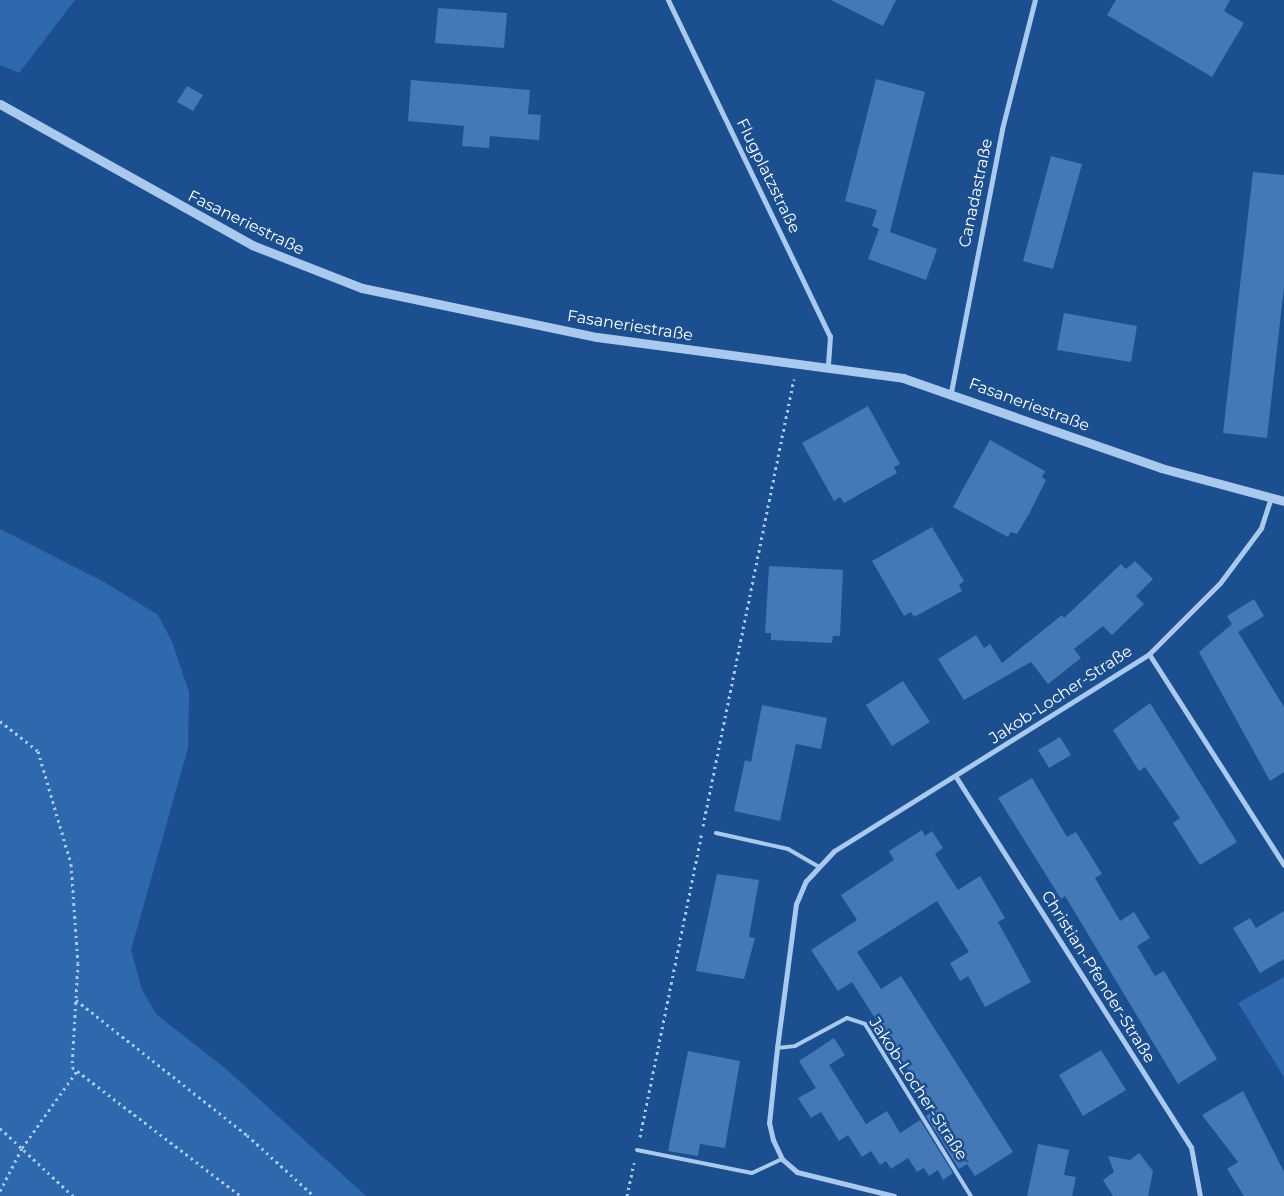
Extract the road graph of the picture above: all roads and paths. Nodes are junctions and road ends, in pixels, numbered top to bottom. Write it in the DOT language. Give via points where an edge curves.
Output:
graph roads {
  1 [pos="668,0"];
  2 [pos="1035,0"];
  3 [pos="0,104"];
  4 [pos="797,364"];
  5 [pos="828,366"];
  6 [pos="950,392"];
  7 [pos="1272,498"];
  8 [pos="1284,500"];
  9 [pos="1149,654"];
  10 [pos="0,721"];
  11 [pos="956,777"];
  12 [pos="716,833"];
  13 [pos="1284,864"];
  14 [pos="818,866"];
  15 [pos="75,999"];
  16 [pos="777,1048"];
  17 [pos="77,1071"];
  18 [pos="0,1128"];
  19 [pos="22,1148"];
  20 [pos="637,1150"];
  21 [pos="782,1159"];
  22 [pos="0,1191"];
  23 [pos="74,1196"];
  24 [pos="241,1196"];
  25 [pos="314,1196"];
  26 [pos="627,1196"];
  27 [pos="894,1196"];
  28 [pos="971,1196"];
  29 [pos="1200,1196"];
  1 -- 5 [label="street, Flugplatzstraße" via="830,336"];
  2 -- 6 [label="street, Canadastraße" via="1000,138"];
  3 -- 4 [label="street, Fasaneriestraße" via="252,245 362,288 597,337"];
  4 -- 5 [label="street, Fasaneriestraße"];
  4 -- 20 [label="path"];
  5 -- 6 [label="street, Fasaneriestraße"];
  6 -- 7 [label="street, Fasaneriestraße" via="1161,468"];
  7 -- 8 [label="street, Fasaneriestraße"];
  7 -- 9 [label="street, Jakob-Locher-Straße" via="1260,528 1220,583"];
  9 -- 11 [label="street, Jakob-Locher-Straße"];
  9 -- 13 [label="street"];
  10 -- 15 [label="path" via="38,751 60,817 71,864 76,918"];
  11 -- 14 [label="street, Jakob-Locher-Straße"];
  11 -- 29 [label="street, Christian-Pfender-Straße" via="1191,1147"];
  12 -- 14 [label="lane" via="788,849"];
  14 -- 16 [label="street, Jakob-Locher-Straße" via="796,904"];
  15 -- 17 [label="path" via="70,1055"];
  15 -- 25 [label="path" via="247,1135"];
  16 -- 21 [label="street, Jakob-Locher-Straße" via="770,1123"];
  16 -- 28 [label="lane, Jakob-Locher-Straße" via="795,1046 847,1018 865,1024"];
  17 -- 19 [label="path"];
  17 -- 24 [label="path"];
  18 -- 19 [label="path"];
  19 -- 22 [label="path"];
  19 -- 23 [label="path"];
  20 -- 21 [label="lane" via="752,1173"];
  20 -- 26 [label="path"];
  21 -- 27 [label="street" via="797,1172 820,1180"];
}
